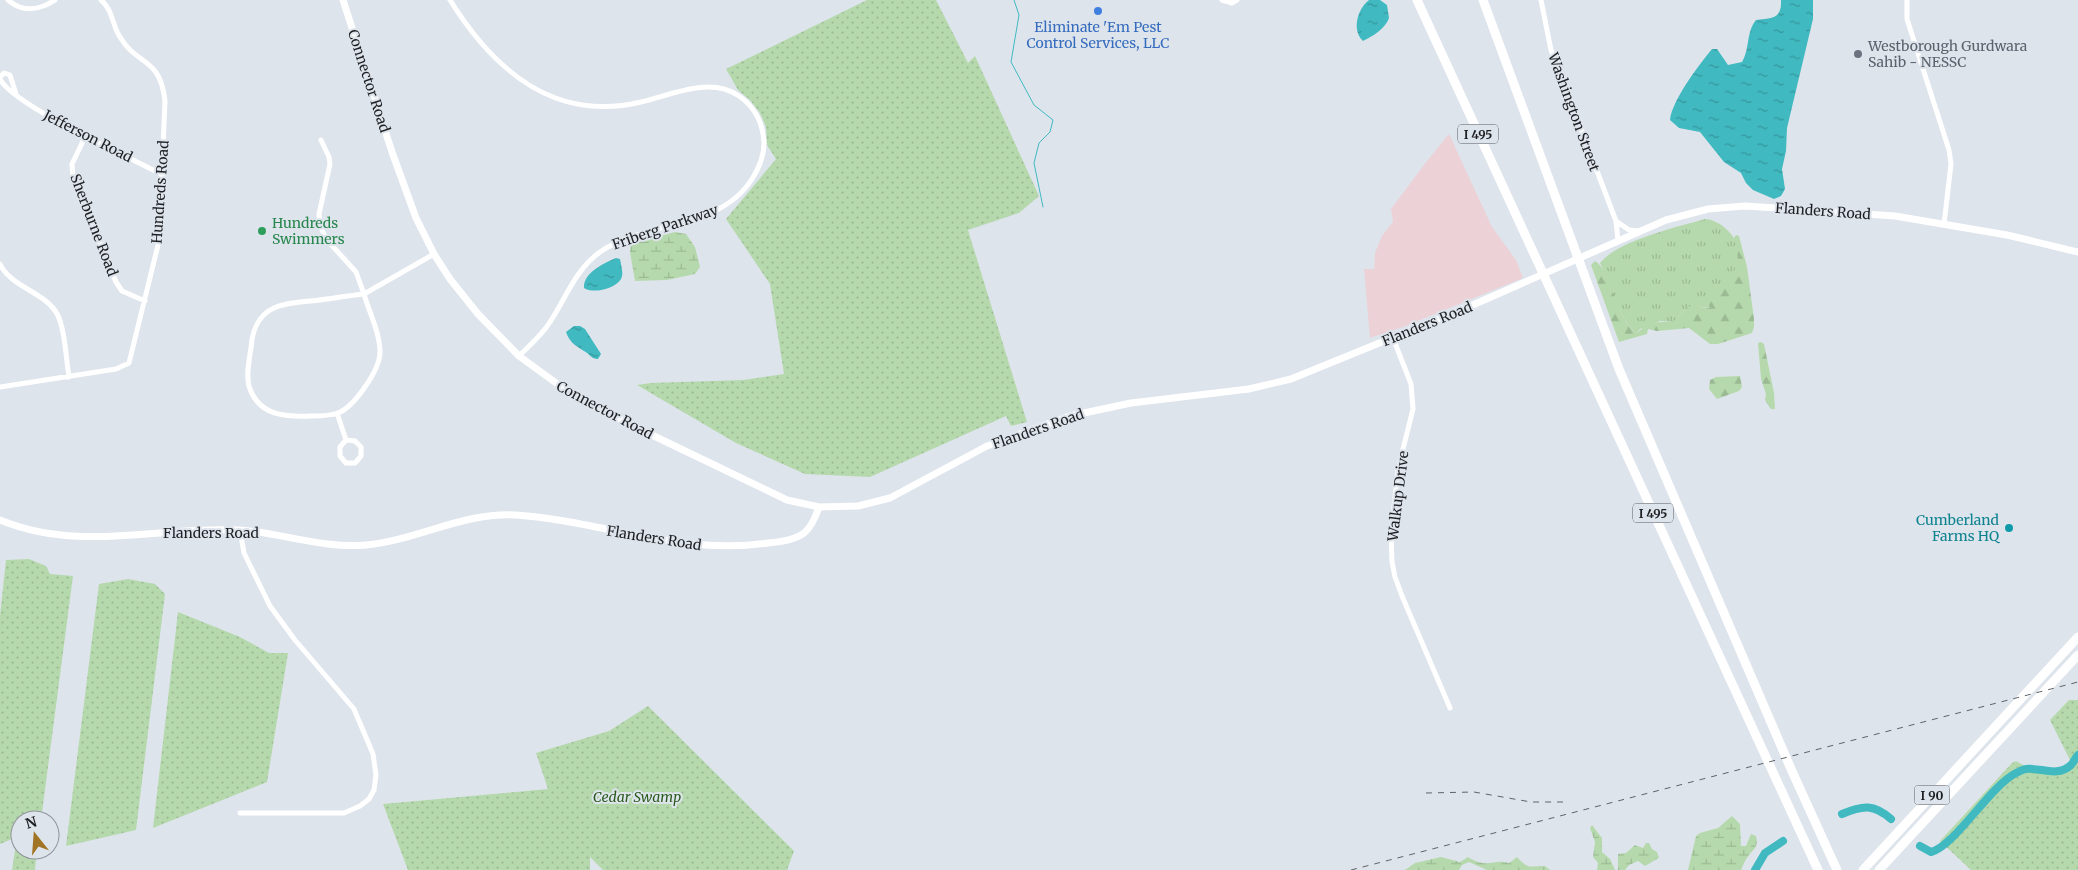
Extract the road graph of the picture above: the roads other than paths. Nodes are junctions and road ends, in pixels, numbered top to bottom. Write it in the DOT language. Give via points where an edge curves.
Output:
graph roads {
  1 [pos="8,0"];
  2 [pos="55,0"];
  3 [pos="101,0"];
  4 [pos="343,0"];
  5 [pos="450,0"];
  6 [pos="1222,0"];
  7 [pos="1237,0"];
  8 [pos="1417,0"];
  9 [pos="1483,0"];
  10 [pos="1541,0"];
  11 [pos="1907,0"];
  12 [pos="0,78"];
  13 [pos="16,94"];
  14 [pos="86,135"];
  15 [pos="321,140"];
  16 [pos="163,175"];
  17 [pos="1616,221"];
  18 [pos="1944,224"];
  19 [pos="1640,231"];
  20 [pos="1618,242"];
  21 [pos="2077,250"];
  22 [pos="434,254"];
  23 [pos="0,264"];
  24 [pos="364,294"];
  25 [pos="145,301"];
  26 [pos="1392,338"];
  27 [pos="519,356"];
  28 [pos="69,377"];
  29 [pos="0,388"];
  30 [pos="337,413"];
  31 [pos="346,440"];
  32 [pos="819,507"];
  33 [pos="0,520"];
  34 [pos="240,530"];
  35 [pos="2078,637"];
  36 [pos="2078,655"];
  37 [pos="1450,708"];
  38 [pos="240,813"];
  39 [pos="1805,843"];
  40 [pos="1814,870"];
  41 [pos="1818,870"];
  42 [pos="1837,870"];
  43 [pos="1863,870"];
  44 [pos="1879,870"];
  1 -- 2 [label="street" via="22,8 32,9 42,8"];
  3 -- 16 [label="street, Hundreds Road" via="110,11 121,39 151,65 161,82 165,101"];
  4 -- 22 [label="main road, Connector Road" via="405,190"];
  5 -- 27 [label="street, Friberg Parkway" via="474,36 500,62 524,82 549,96 573,104 610,107 696,88 717,87 735,93 749,104 762,128 764,148 760,166 739,195 707,215 623,239 600,252 575,278 549,324"];
  6 -- 7 [label="street"];
  8 -- 39 [label="highway, I 495"];
  9 -- 42 [label="highway, I 495" via="1640,419"];
  10 -- 17 [label="street, Washington Street" via="1551,50"];
  11 -- 18 [label="street" via="1907,19 1950,157"];
  12 -- 13 [label="street, Jefferson Road"];
  12 -- 13 [label="street, Jefferson Road" via="4,73 10,75"];
  13 -- 14 [label="street, Jefferson Road" via="27,105"];
  14 -- 16 [label="street, Jefferson Road"];
  14 -- 25 [label="street, Sherburne Road" via="72,164 73,177 116,282 122,291"];
  15 -- 24 [label="street" via="330,164 319,214 320,226 327,240 356,272"];
  16 -- 25 [label="street, Hundreds Road" via="158,241"];
  17 -- 19 [label="street" via="1629,230"];
  17 -- 20 [label="street, Washington Street"];
  18 -- 19 [label="main road, Flanders Road" via="1895,216 1737,206 1691,212"];
  18 -- 21 [label="main road, Flanders Road"];
  19 -- 20 [label="main road, Flanders Road"];
  20 -- 26 [label="main road, Flanders Road"];
  22 -- 24 [label="street"];
  22 -- 27 [label="main road, Connector Road" via="468,303"];
  23 -- 28 [label="street" via="8,276 56,312"];
  24 -- 30 [label="street" via="379,344 378,362 353,402"];
  24 -- 30 [label="street" via="274,308 259,320 254,333 248,378 253,394 262,406 275,415 286,417"];
  25 -- 28 [label="street, Hundreds Road" via="129,363 116,369"];
  26 -- 32 [label="main road, Flanders Road" via="1274,384 1132,403 1070,416 987,446 890,498 858,506"];
  26 -- 37 [label="street, Walkup Drive" via="1411,384 1413,409 1398,469 1391,534 1392,566"];
  27 -- 32 [label="main road, Connector Road" via="560,387 614,416 787,500"];
  28 -- 29 [label="street, Hundreds Road"];
  30 -- 31 [label="street"];
  31 -- 31 [label="street" via="340,447 340,456 346,463 355,463 361,456 361,447 355,441"];
  32 -- 34 [label="main road, Flanders Road" via="808,529 799,536 728,547 683,544 514,515 474,517 397,539 358,545"];
  33 -- 34 [label="main road, Flanders Road" via="30,531 69,537"];
  34 -- 38 [label="street" via="244,553 270,606 354,709 373,754 376,775 369,799 344,813"];
  35 -- 43 [label="highway, I 90"];
  36 -- 44 [label="highway, I 90"];
  39 -- 40 [label="highway"];
  39 -- 41 [label="highway, I 495"];
}
